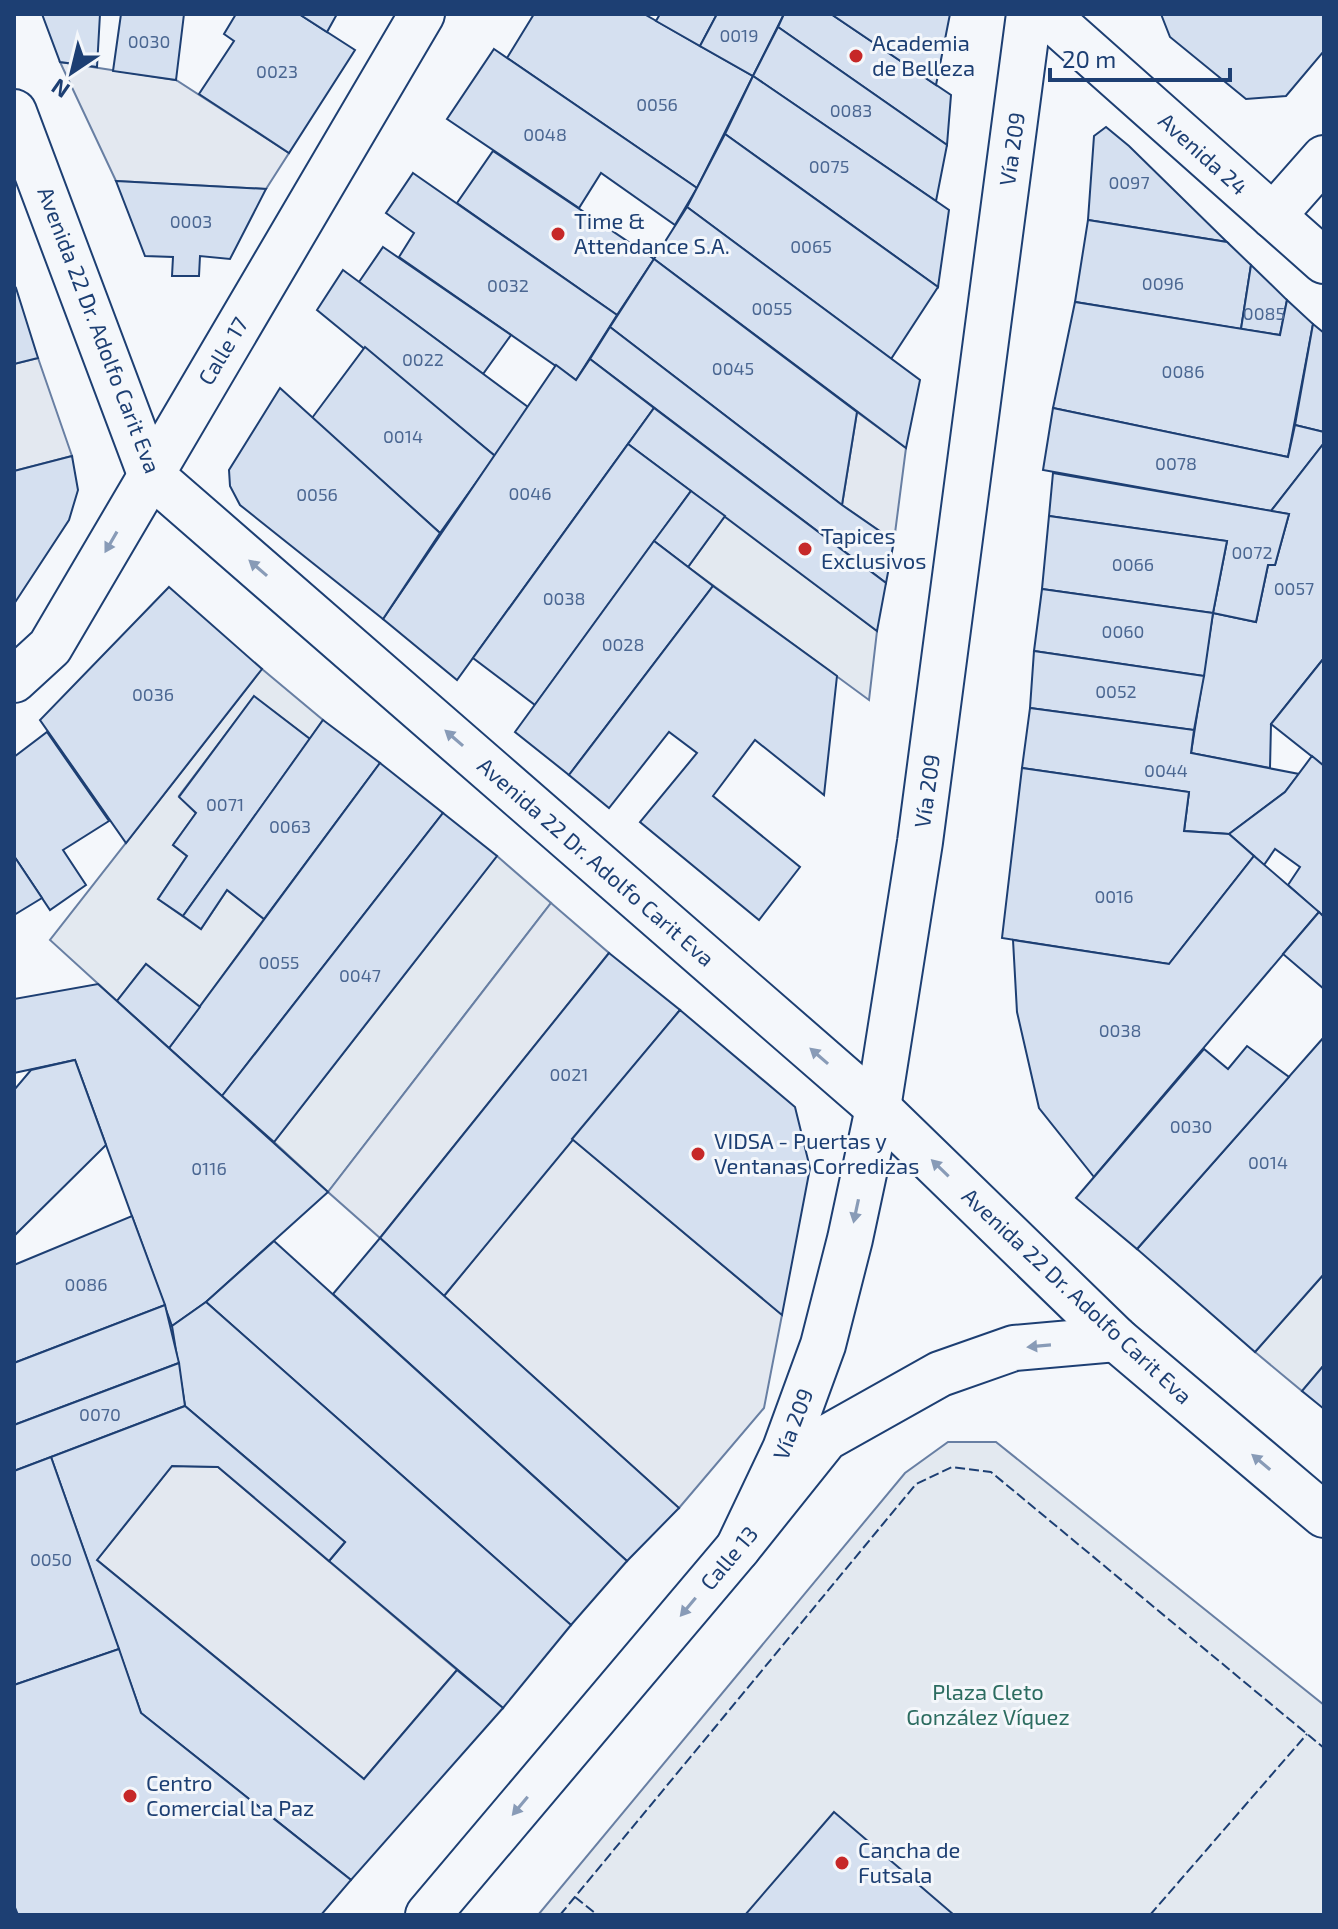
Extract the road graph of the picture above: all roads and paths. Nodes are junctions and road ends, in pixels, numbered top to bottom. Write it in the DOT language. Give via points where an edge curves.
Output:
graph roads {
  1 [pos="422,14"];
  2 [pos="1029,14"];
  3 [pos="1046,14"];
  4 [pos="14,112"];
  5 [pos="1324,158"];
  6 [pos="1273,216"];
  7 [pos="1324,261"];
  8 [pos="150,474"];
  9 [pos="14,680"];
  10 [pos="878,1108"];
  11 [pos="1116,1339"];
  12 [pos="1323,1512"];
  13 [pos="738,1548"];
  14 [pos="428,1915"];
  1 -- 8 [label="main road, Calle 17"];
  2 -- 10 [label="main road, Vía 209" via="920,842"];
  3 -- 6 [label="main road, Avenida 24"];
  4 -- 8 [label="main road, Avenida 22 Dr. Adolfo Carit Eva"];
  5 -- 6 [label="main road"];
  6 -- 7 [label="main road, Avenida 24"];
  8 -- 9 [label="main road, Calle 17, one-way" via="50,647"];
  10 -- 8 [label="main road, Avenida 22 Dr. Adolfo Carit Eva, one-way"];
  11 -- 10 [label="main road, Avenida 22 Dr. Adolfo Carit Eva, one-way"];
  10 -- 13 [label="main road, Vía 209, one-way" via="823,1345 785,1449"];
  12 -- 11 [label="main road, Avenida 22 Dr. Adolfo Carit Eva, one-way"];
  11 -- 13 [label="main road, Calle 13, one-way" via="1014,1348 940,1374 880,1406 826,1438"];
  13 -- 14 [label="main road, Calle 13, one-way"];
}
